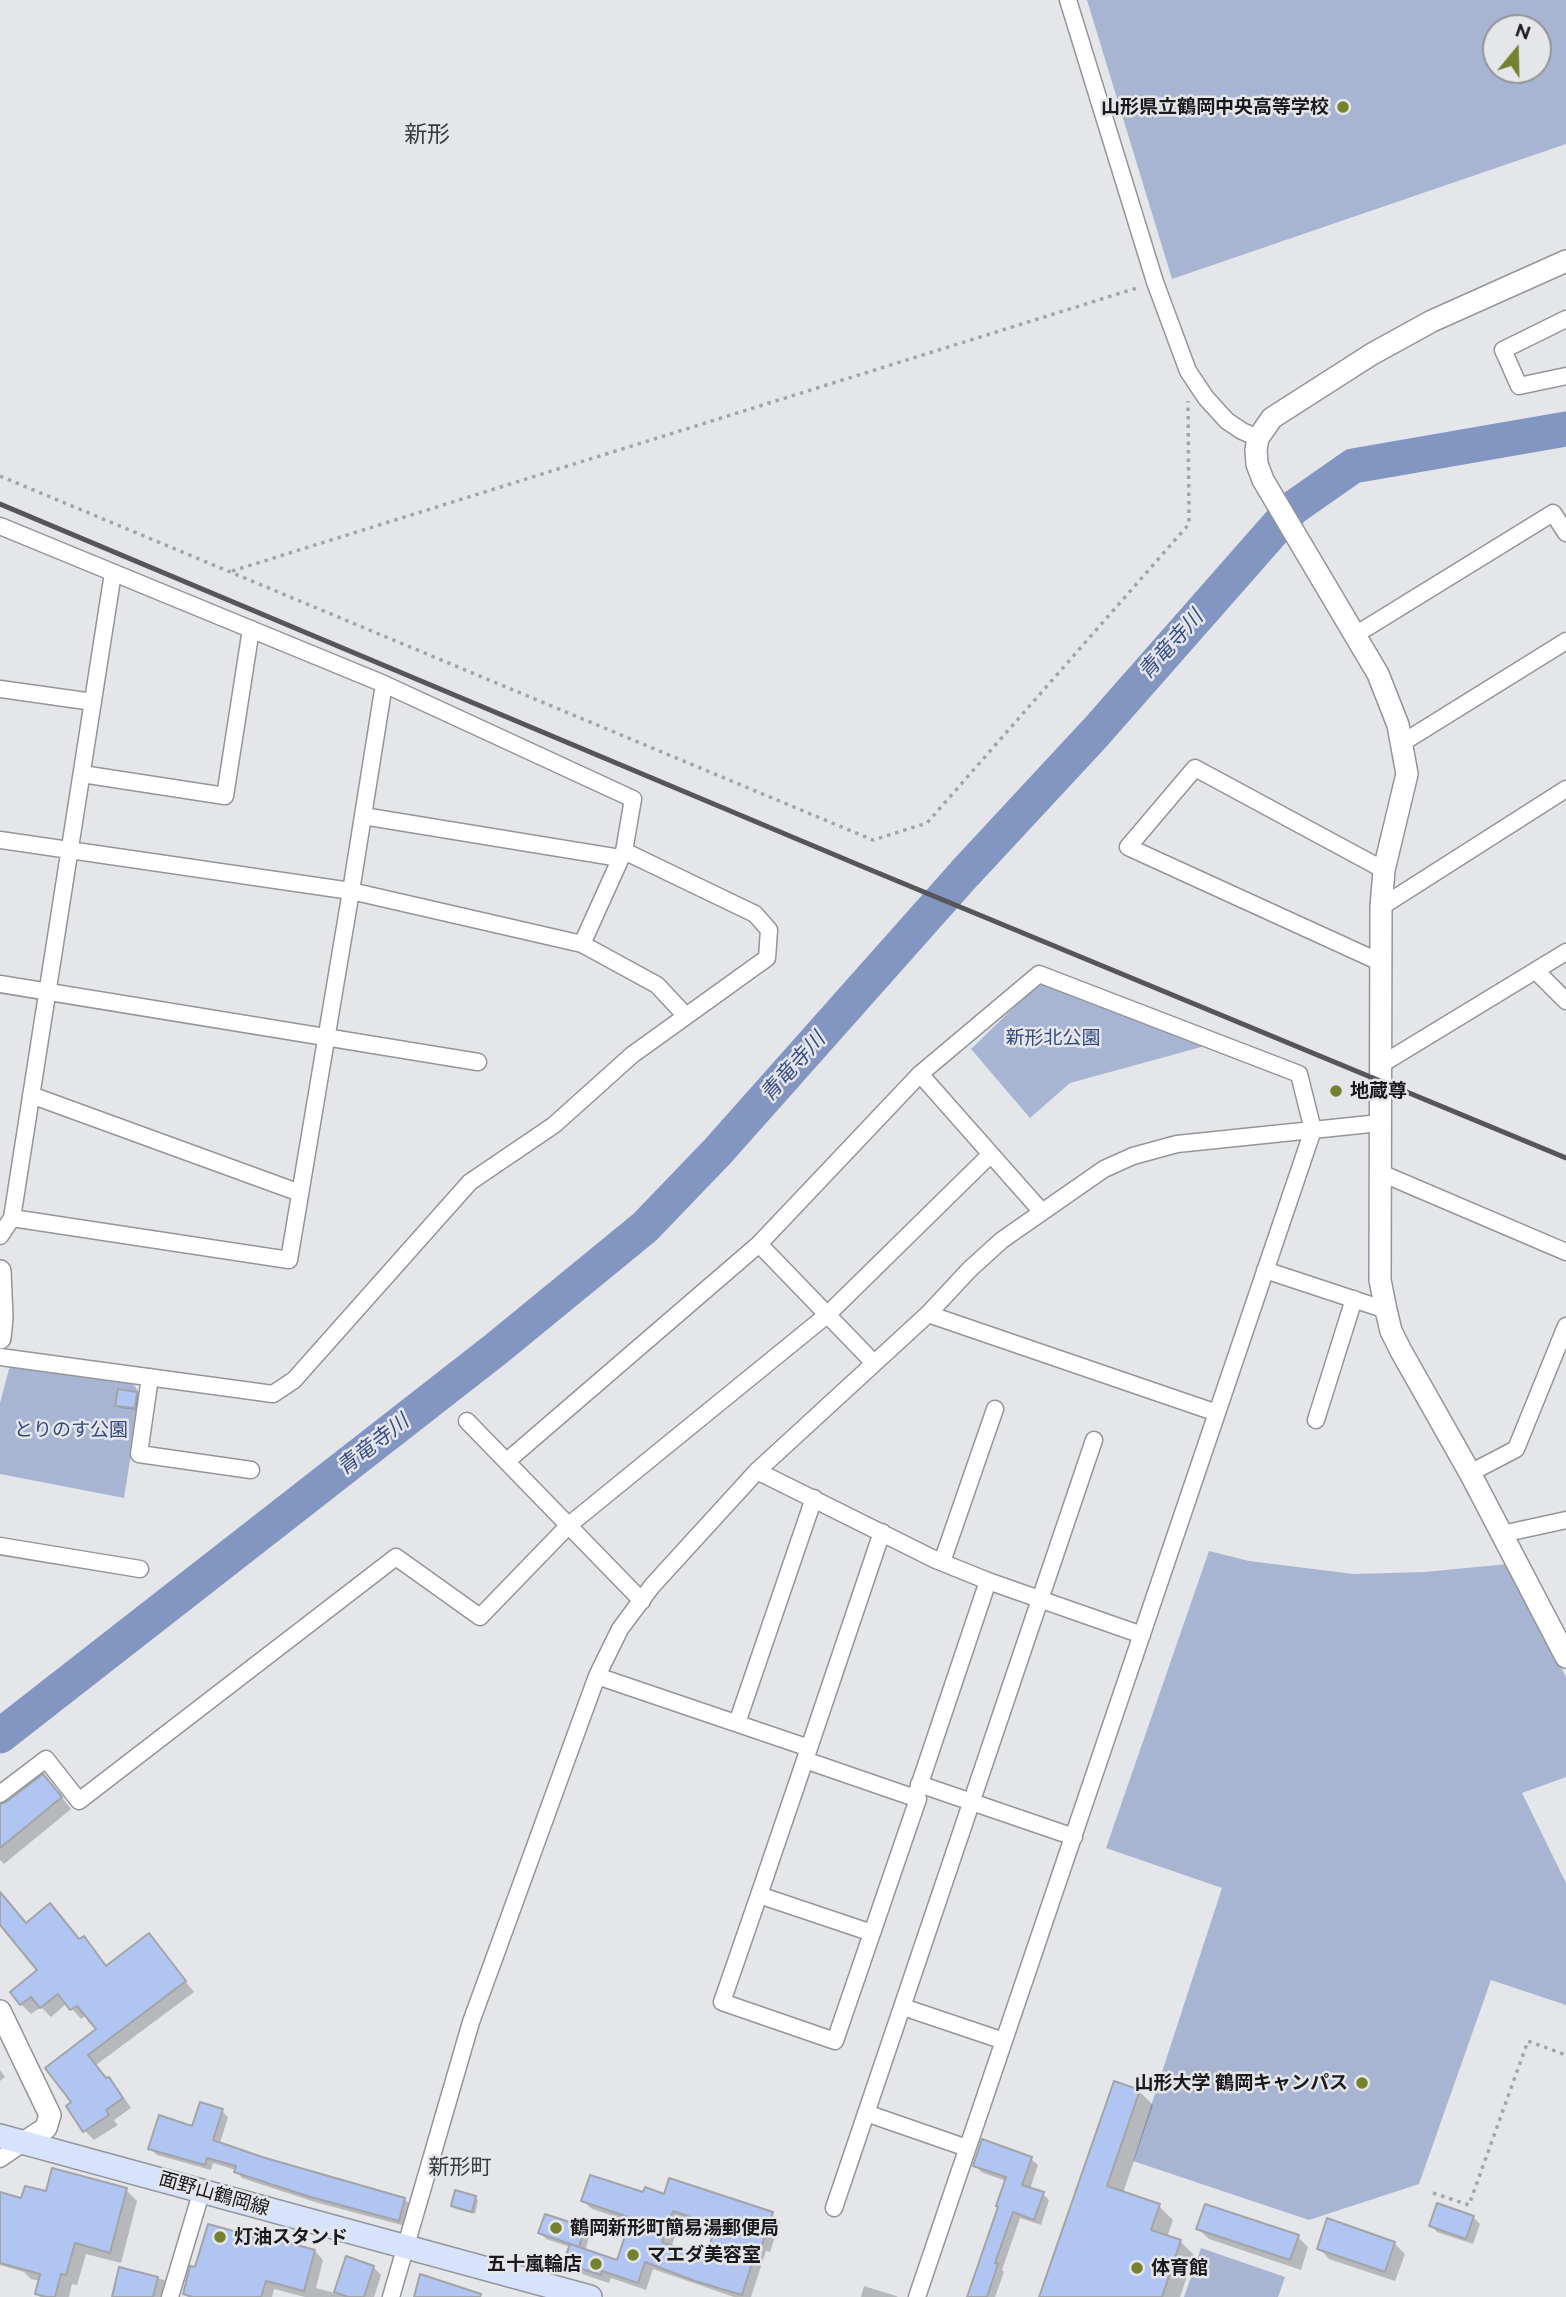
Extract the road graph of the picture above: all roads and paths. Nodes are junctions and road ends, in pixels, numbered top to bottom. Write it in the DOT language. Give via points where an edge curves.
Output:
graph roads {
  1 [pos="1068,0"];
  2 [pos="1566,261"];
  3 [pos="1155,282"];
  4 [pos="1566,319"];
  5 [pos="1188,371"];
  6 [pos="1566,376"];
  7 [pos="1258,438"];
  8 [pos="0,476"];
  9 [pos="0,526"];
  10 [pos="1566,533"];
  11 [pos="230,572"];
  12 [pos="113,573"];
  13 [pos="251,629"];
  14 [pos="1355,635"];
  15 [pos="1566,642"];
  16 [pos="384,684"];
  17 [pos="0,689"];
  18 [pos="93,702"];
  19 [pos="1402,743"];
  20 [pos="82,774"];
  21 [pos="1566,789"];
  22 [pos="363,816"];
  23 [pos="0,840"];
  24 [pos="70,851"];
  25 [pos="622,854"];
  26 [pos="1384,870"];
  27 [pos="351,891"];
  28 [pos="1381,907"];
  29 [pos="582,944"];
  30 [pos="1566,953"];
  31 [pos="1382,963"];
  32 [pos="1536,971"];
  33 [pos="0,984"];
  34 [pos="48,991"];
  35 [pos="1566,1001"];
  36 [pos="686,1016"];
  37 [pos="326,1036"];
  38 [pos="478,1062"];
  39 [pos="1381,1064"];
  40 [pos="920,1074"];
  41 [pos="31,1095"];
  42 [pos="1380,1123"];
  43 [pos="1312,1130"];
  44 [pos="990,1155"];
  45 [pos="1381,1174"];
  46 [pos="300,1193"];
  47 [pos="1042,1212"];
  48 [pos="12,1218"];
  49 [pos="0,1236"];
  50 [pos="759,1244"];
  51 [pos="1566,1252"];
  52 [pos="1265,1270"];
  53 [pos="0,1271"];
  54 [pos="1354,1300"];
  55 [pos="1386,1310"];
  56 [pos="928,1314"];
  57 [pos="827,1315"];
  58 [pos="1566,1326"];
  59 [pos="0,1338"];
  60 [pos="0,1357"];
  61 [pos="874,1363"];
  62 [pos="150,1377"];
  63 [pos="995,1409"];
  64 [pos="1217,1413"];
  65 [pos="1316,1420"];
  66 [pos="467,1421"];
  67 [pos="1094,1440"];
  68 [pos="507,1461"];
  69 [pos="251,1470"];
  70 [pos="757,1471"];
  71 [pos="1470,1473"];
  72 [pos="814,1498"];
  73 [pos="1566,1520"];
  74 [pos="569,1525"];
  75 [pos="882,1532"];
  76 [pos="1502,1534"];
  77 [pos="0,1546"];
  78 [pos="942,1562"];
  79 [pos="139,1569"];
  80 [pos="988,1581"];
  81 [pos="1042,1598"];
  82 [pos="642,1601"];
  83 [pos="1142,1636"];
  84 [pos="1564,1647"];
  85 [pos="597,1676"];
  86 [pos="737,1723"];
  87 [pos="807,1754"];
  88 [pos="917,1791"];
  89 [pos="0,1794"];
  90 [pos="972,1802"];
  91 [pos="1073,1837"];
  92 [pos="759,1895"];
  93 [pos="872,1933"];
  94 [pos="903,2007"];
  95 [pos="0,2011"];
  96 [pos="1004,2041"];
  97 [pos="1566,2055"];
  98 [pos="866,2113"];
  99 [pos="0,2136"];
  100 [pos="25,2142"];
  101 [pos="967,2148"];
  102 [pos="0,2159"];
  103 [pos="202,2190"];
  104 [pos="1433,2193"];
  105 [pos="834,2208"];
  106 [pos="405,2247"];
  107 [pos="170,2297"];
  108 [pos="391,2297"];
  109 [pos="590,2297"];
  110 [pos="917,2297"];
  1 -- 3 [label="street"];
  2 -- 7 [label="street" via="1432,321 1372,354 1272,418"];
  3 -- 5 [label="street"];
  3 -- 11 [label="path"];
  4 -- 6 [label="street" via="1503,350 1519,386"];
  5 -- 7 [label="street" via="1227,421"];
  5 -- 11 [label="path" via="1189,524 927,823 873,840"];
  7 -- 14 [label="street" via="1256,464"];
  8 -- 11 [label="path"];
  9 -- 12 [label="street"];
  10 -- 14 [label="street" via="1553,513"];
  12 -- 13 [label="street"];
  12 -- 18 [label="street"];
  13 -- 16 [label="street"];
  13 -- 20 [label="street" via="225,796"];
  14 -- 19 [label="street" via="1378,674"];
  15 -- 19 [label="street"];
  16 -- 22 [label="street"];
  16 -- 25 [label="street" via="633,799"];
  17 -- 18 [label="street"];
  18 -- 20 [label="street"];
  19 -- 26 [label="street" via="1407,774"];
  20 -- 24 [label="street"];
  21 -- 28 [label="street"];
  22 -- 25 [label="street"];
  22 -- 27 [label="street"];
  23 -- 24 [label="street"];
  24 -- 27 [label="street"];
  24 -- 34 [label="street"];
  25 -- 29 [label="street"];
  25 -- 36 [label="street" via="755,914 769,930 767,958"];
  26 -- 28 [label="street"];
  26 -- 31 [label="street" via="1195,768 1128,847"];
  27 -- 29 [label="street"];
  27 -- 37 [label="street"];
  28 -- 31 [label="street"];
  29 -- 36 [label="street" via="656,985"];
  30 -- 32 [label="street"];
  31 -- 39 [label="street"];
  32 -- 35 [label="street"];
  32 -- 39 [label="street"];
  33 -- 34 [label="street"];
  34 -- 37 [label="street"];
  34 -- 41 [label="street"];
  36 -- 62 [label="street" via="632,1055 554,1125 470,1181 294,1380 273,1394"];
  37 -- 38 [label="street"];
  37 -- 46 [label="street"];
  39 -- 42 [label="street"];
  40 -- 43 [label="street" via="1039,974 1299,1074"];
  40 -- 44 [label="street"];
  40 -- 50 [label="street"];
  41 -- 46 [label="street"];
  41 -- 48 [label="street"];
  42 -- 43 [label="street"];
  42 -- 45 [label="street"];
  43 -- 47 [label="street" via="1177,1144 1133,1156 1104,1169"];
  43 -- 52 [label="street"];
  44 -- 47 [label="street"];
  44 -- 57 [label="street"];
  45 -- 51 [label="street"];
  45 -- 55 [label="street" via="1380,1280"];
  46 -- 48 [label="street" via="289,1260"];
  47 -- 56 [label="street" via="1002,1240"];
  48 -- 49 [label="street"];
  50 -- 57 [label="street"];
  50 -- 68 [label="street"];
  52 -- 54 [label="street"];
  52 -- 64 [label="street"];
  53 -- 59 [label="street"];
  54 -- 55 [label="street"];
  54 -- 65 [label="street"];
  55 -- 71 [label="street" via="1401,1351"];
  56 -- 61 [label="street"];
  56 -- 64 [label="street"];
  57 -- 61 [label="street"];
  57 -- 74 [label="street"];
  58 -- 71 [label="street" via="1516,1449"];
  60 -- 62 [label="street"];
  61 -- 70 [label="street"];
  62 -- 69 [label="street" via="139,1454"];
  63 -- 78 [label="street"];
  64 -- 83 [label="street"];
  66 -- 68 [label="street"];
  67 -- 81 [label="street"];
  68 -- 74 [label="street"];
  70 -- 72 [label="street"];
  70 -- 82 [label="street"];
  71 -- 76 [label="street"];
  72 -- 75 [label="street"];
  72 -- 86 [label="street"];
  73 -- 76 [label="street"];
  74 -- 82 [label="street"];
  74 -- 89 [label="street" via="480,1616 396,1557 79,1801 46,1759"];
  75 -- 78 [label="street"];
  75 -- 87 [label="street"];
  76 -- 84 [label="street"];
  77 -- 79 [label="street"];
  78 -- 80 [label="street"];
  80 -- 81 [label="street"];
  80 -- 88 [label="street"];
  81 -- 83 [label="street"];
  81 -- 90 [label="street"];
  82 -- 85 [label="street" via="620,1629"];
  83 -- 91 [label="street"];
  85 -- 86 [label="street"];
  85 -- 106 [label="street" via="471,2022"];
  86 -- 87 [label="street"];
  87 -- 88 [label="street"];
  87 -- 92 [label="street"];
  88 -- 90 [label="street"];
  88 -- 93 [label="street"];
  90 -- 91 [label="street"];
  90 -- 94 [label="street"];
  91 -- 96 [label="street"];
  92 -- 93 [label="street"];
  92 -- 93 [label="street" via="722,2002 835,2041"];
  94 -- 96 [label="street"];
  94 -- 98 [label="street"];
  95 -- 100 [label="street" via="50,2115 46,2128"];
  96 -- 101 [label="street"];
  97 -- 104 [label="path" via="1528,2041 1469,2205"];
  98 -- 101 [label="street"];
  98 -- 105 [label="street"];
  99 -- 100 [label="main road, 面野山鶴岡線"];
  100 -- 102 [label="street"];
  100 -- 103 [label="main road, 面野山鶴岡線"];
  101 -- 110 [label="street"];
  103 -- 106 [label="main road, 面野山鶴岡線"];
  103 -- 107 [label="street"];
  106 -- 108 [label="street"];
  106 -- 109 [label="main road, 面野山鶴岡線"];
}
